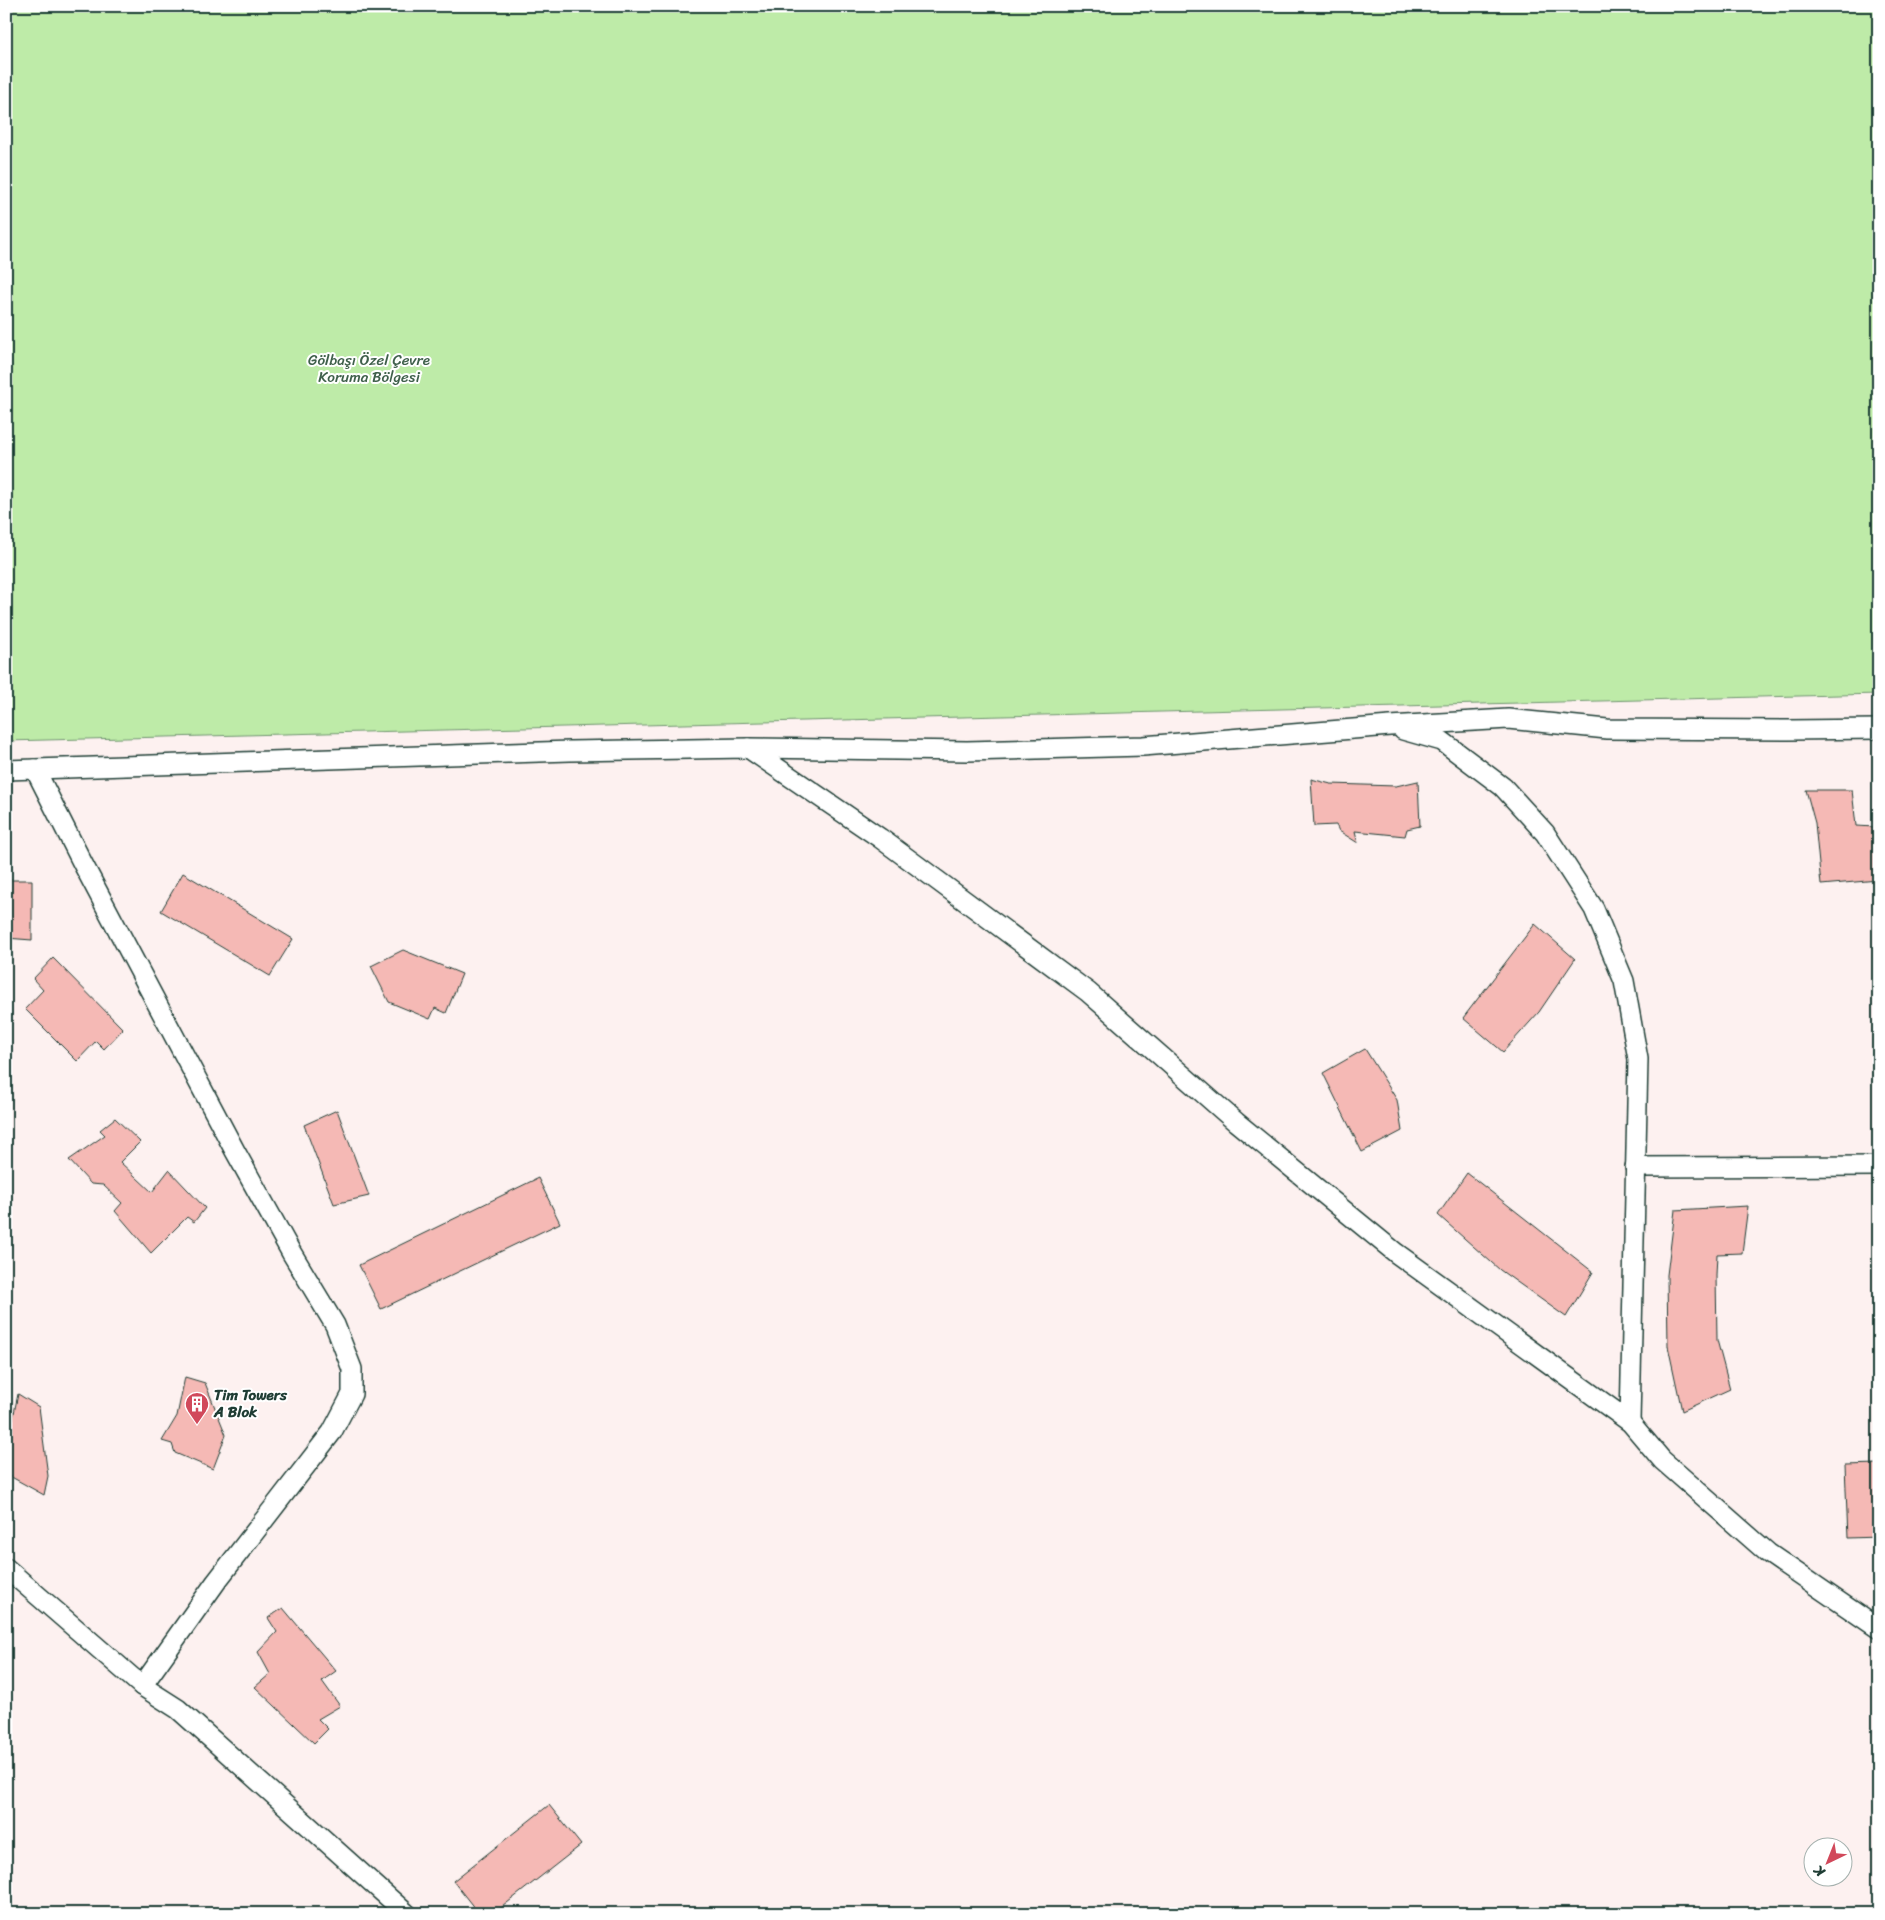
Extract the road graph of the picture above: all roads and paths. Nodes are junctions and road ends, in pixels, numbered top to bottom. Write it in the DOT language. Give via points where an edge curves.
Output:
graph roads {
  1 [pos="1390,726"];
  2 [pos="1879,729"];
  3 [pos="748,748"];
  4 [pos="35,769"];
  5 [pos="6,770"];
  6 [pos="1879,1166"];
  7 [pos="1635,1167"];
  8 [pos="1630,1422"];
  9 [pos="6,1568"];
  10 [pos="1879,1629"];
  11 [pos="142,1686"];
  12 [pos="407,1914"];
  1 -- 2 [label="street" via="1508,719 1607,729"];
  1 -- 3 [label="street" via="1144,746 967,751"];
  1 -- 7 [label="street" via="1442,741 1503,787 1545,833 1594,909 1624,981 1638,1059"];
  3 -- 4 [label="street"];
  3 -- 8 [label="street" via="880,838 1088,992 1236,1122 1396,1253"];
  4 -- 5 [label="street"];
  4 -- 11 [label="street" via="235,1151 335,1325 352,1369 352,1394 332,1432 216,1582"];
  6 -- 7 [label="street"];
  7 -- 8 [label="street"];
  8 -- 10 [label="street" via="1662,1460 1768,1553"];
  9 -- 11 [label="street"];
  11 -- 12 [label="street" via="178,1709"];
}
